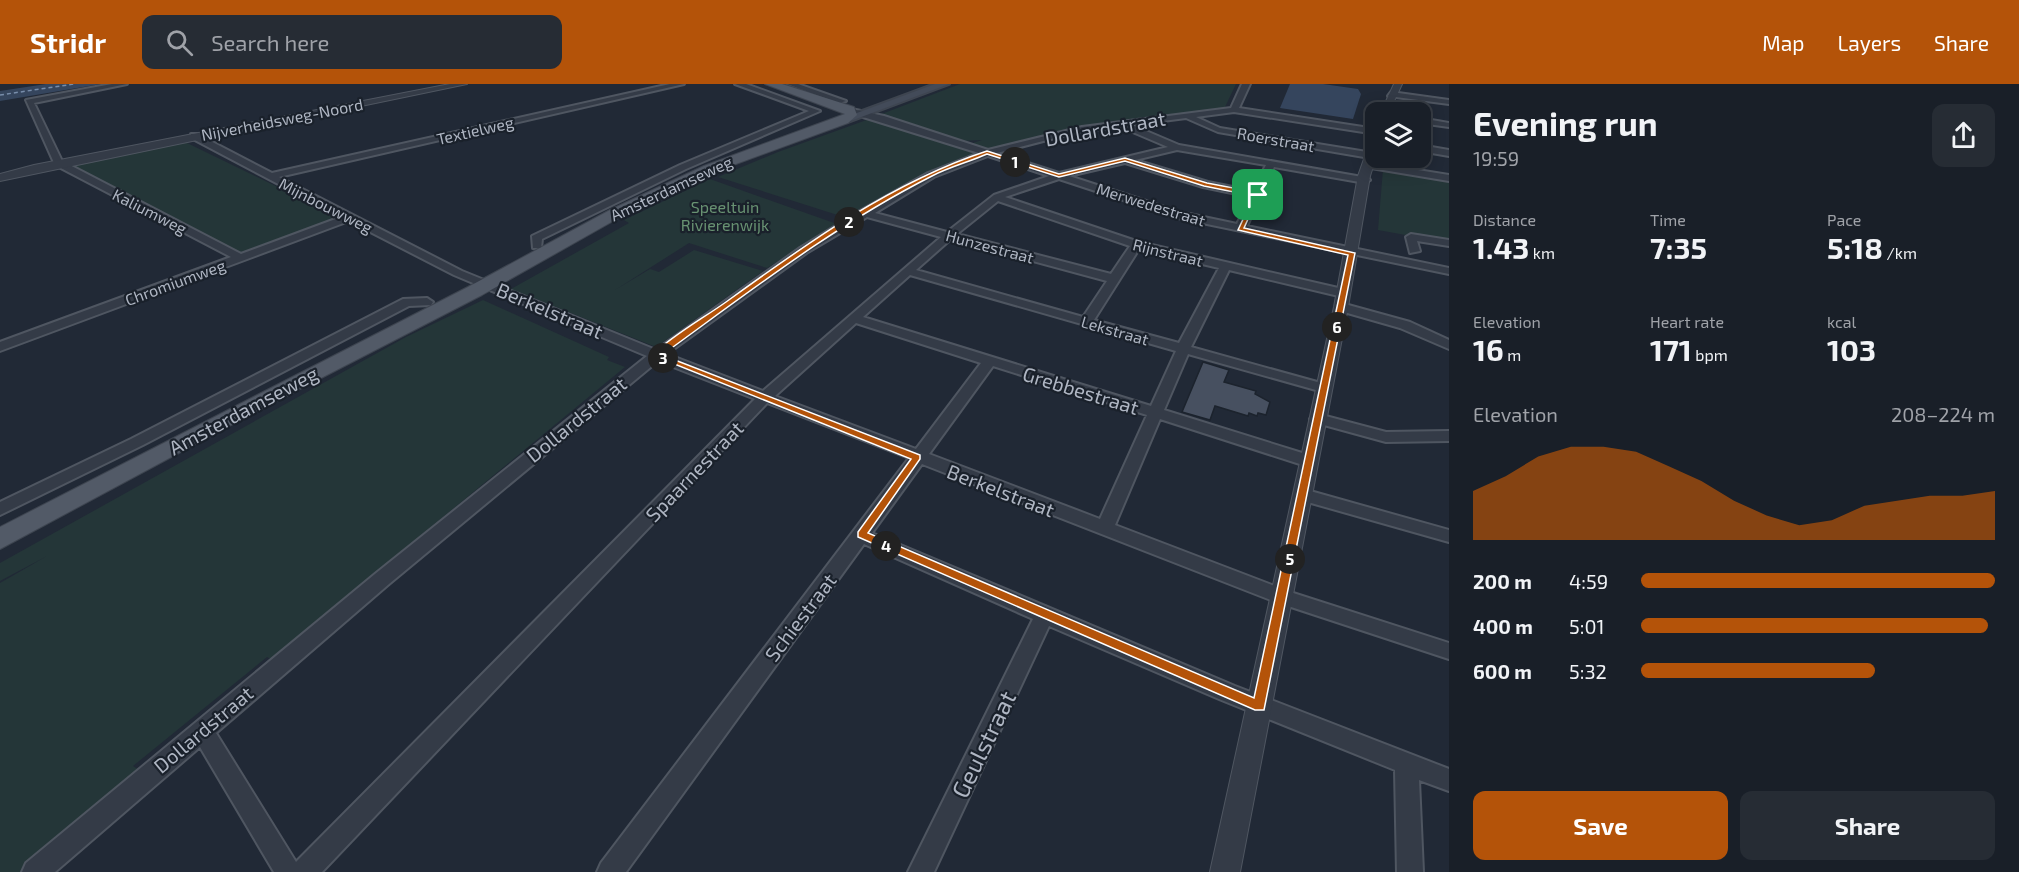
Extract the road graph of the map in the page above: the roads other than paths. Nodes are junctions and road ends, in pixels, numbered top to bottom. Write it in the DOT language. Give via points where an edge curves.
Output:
graph roads {
  1 [pos="123,84"];
  2 [pos="463,84"];
  3 [pos="680,84"];
  4 [pos="739,84"];
  5 [pos="753,84"];
  6 [pos="931,84"];
  7 [pos="944,84"];
  8 [pos="1246,84"];
  9 [pos="1398,84"];
  10 [pos="784,85"];
  11 [pos="434,86"];
  12 [pos="1391,94"];
  13 [pos="1388,102"];
  14 [pos="1449,102"];
  15 [pos="1234,110"];
  16 [pos="846,112"];
  17 [pos="866,113"];
  18 [pos="1184,115"];
  19 [pos="816,116"];
  20 [pos="1431,122"];
  21 [pos="1118,123"];
  22 [pos="1449,125"];
  23 [pos="795,129"];
  24 [pos="194,136"];
  25 [pos="1365,136"];
  26 [pos="1177,147"];
  27 [pos="1431,150"];
  28 [pos="987,153"];
  29 [pos="1449,153"];
  30 [pos="1125,160"];
  31 [pos="58,163"];
  32 [pos="1271,164"];
  33 [pos="1365,166"];
  34 [pos="1365,167"];
  35 [pos="1368,168"];
  36 [pos="1375,168"];
  37 [pos="269,176"];
  38 [pos="1059,176"];
  39 [pos="0,178"];
  40 [pos="1449,178"];
  41 [pos="1258,195"];
  42 [pos="997,197"];
  43 [pos="864,213"];
  44 [pos="350,217"];
  45 [pos="1240,229"];
  46 [pos="948,236"];
  47 [pos="1449,243"];
  48 [pos="1136,245"];
  49 [pos="537,246"];
  50 [pos="1414,251"];
  51 [pos="1352,253"];
  52 [pos="241,258"];
  53 [pos="1225,267"];
  54 [pos="906,271"];
  55 [pos="1449,271"];
  56 [pos="473,278"];
  57 [pos="1115,279"];
  58 [pos="1342,300"];
  59 [pos="427,302"];
  60 [pos="853,318"];
  61 [pos="1086,322"];
  62 [pos="0,333"];
  63 [pos="6,345"];
  64 [pos="1449,345"];
  65 [pos="1183,349"];
  66 [pos="656,355"];
  67 [pos="989,362"];
  68 [pos="1323,388"];
  69 [pos="766,396"];
  70 [pos="1156,413"];
  71 [pos="1318,419"];
  72 [pos="1449,436"];
  73 [pos="917,457"];
  74 [pos="1309,461"];
  75 [pos="1303,495"];
  76 [pos="0,509"];
  77 [pos="0,524"];
  78 [pos="1104,530"];
  79 [pos="861,535"];
  80 [pos="1449,536"];
  81 [pos="0,539"];
  82 [pos="1283,597"];
  83 [pos="1044,616"];
  84 [pos="1449,651"];
  85 [pos="1259,706"];
  86 [pos="202,730"];
  87 [pos="1407,765"];
  88 [pos="1449,780"];
  89 [pos="35,872"];
  90 [pos="288,872"];
  91 [pos="304,872"];
  92 [pos="610,872"];
  93 [pos="921,872"];
  94 [pos="1225,872"];
  95 [pos="1410,872"];
  1 -- 31 [label="street" via="30,102"];
  2 -- 11 [label="street, Nijverheidsweg-Noord"];
  3 -- 37 [label="street, Textielweg"];
  4 -- 19 [label="street"];
  5 -- 16 [label="main road"];
  6 -- 16 [label="main road, Amsterdamseweg"];
  7 -- 17 [label="main road, Amsterdamseweg"];
  8 -- 15 [label="street"];
  9 -- 12 [label="street"];
  10 -- 16 [label="main road"];
  11 -- 24 [label="street, Nijverheidsweg-Noord"];
  12 -- 13 [label="street"];
  12 -- 14 [label="street"];
  15 -- 18 [label="street, Dollardstraat"];
  15 -- 25 [label="street, Dollardstraat"];
  16 -- 17 [label="main road, Amsterdamseweg"];
  16 -- 19 [label="main road, Amsterdamseweg"];
  16 -- 23 [label="main road, Amsterdamseweg"];
  17 -- 28 [label="street, Merwedestraat"];
  18 -- 21 [label="street, Dollardstraat"];
  18 -- 33 [label="street, Roerstraat" via="1218,130"];
  19 -- 23 [label="street, Amsterdamseweg"];
  19 -- 23 [label="street, Amsterdamseweg" via="821,122"];
  19 -- 49 [label="main road, Amsterdamseweg" via="666,180"];
  20 -- 22 [label="street"];
  21 -- 26 [label="street"];
  21 -- 28 [label="street, Dollardstraat"];
  23 -- 49 [label="street, Amsterdamseweg" via="683,167 536,238"];
  23 -- 56 [label="main road, Amsterdamseweg"];
  24 -- 31 [label="street, Nijverheidsweg-Noord"];
  24 -- 37 [label="street, Mijnbouwweg"];
  26 -- 30 [label="street, Spaarnestraat"];
  26 -- 32 [label="street"];
  27 -- 29 [label="street"];
  28 -- 38 [label="street, Merwedestraat"];
  28 -- 43 [label="street, Dollardstraat" via="944,168"];
  30 -- 38 [label="street, Spaarnestraat"];
  30 -- 41 [label="street" via="1206,185"];
  31 -- 39 [label="street, Nijverheidsweg-Noord"];
  31 -- 52 [label="street, Kaliumweg"];
  32 -- 34 [label="street"];
  32 -- 41 [label="street"];
  35 -- 51 [label="street"];
  36 -- 40 [label="street"];
  37 -- 44 [label="street, Mijnbouwweg"];
  38 -- 42 [label="street, Spaarnestraat"];
  38 -- 45 [label="street, Merwedestraat" via="1178,215"];
  41 -- 45 [label="street"];
  42 -- 46 [label="street, Spaarnestraat"];
  42 -- 48 [label="street, Rijnstraat"];
  43 -- 46 [label="street, Hunzestraat"];
  43 -- 66 [label="street, Dollardstraat" via="780,266"];
  44 -- 52 [label="street, Chromiumweg"];
  44 -- 56 [label="street, Mijnbouwweg"];
  45 -- 51 [label="street, Merwedestraat"];
  46 -- 54 [label="street, Spaarnestraat"];
  46 -- 57 [label="street, Hunzestraat"];
  47 -- 50 [label="street" via="1411,237"];
  48 -- 53 [label="street, Rijnstraat"];
  48 -- 57 [label="street"];
  49 -- 56 [label="main road, Amsterdamseweg"];
  51 -- 55 [label="street, Merwedestraat"];
  51 -- 58 [label="street"];
  52 -- 63 [label="street, Chromiumweg"];
  53 -- 58 [label="street, Rijnstraat"];
  53 -- 65 [label="street"];
  54 -- 60 [label="street, Spaarnestraat"];
  54 -- 61 [label="street, Lekstraat"];
  56 -- 59 [label="main road, Amsterdamseweg"];
  56 -- 66 [label="street, Berkelstraat"];
  56 -- 81 [label="main road, Amsterdamseweg"];
  57 -- 61 [label="street"];
  58 -- 64 [label="street, Rijnstraat"];
  58 -- 68 [label="street"];
  59 -- 76 [label="street, Amsterdamseweg" via="407,302"];
  59 -- 77 [label="main road, Amsterdamseweg"];
  60 -- 67 [label="street, Grebbestraat"];
  60 -- 69 [label="street, Spaarnestraat"];
  61 -- 65 [label="street, Lekstraat"];
  62 -- 63 [label="street"];
  65 -- 68 [label="street, Lekstraat"];
  65 -- 70 [label="street"];
  66 -- 69 [label="street, Berkelstraat"];
  66 -- 86 [label="street, Dollardstraat"];
  67 -- 70 [label="street, Grebbestraat"];
  67 -- 73 [label="street, Schiestraat"];
  68 -- 71 [label="street"];
  69 -- 73 [label="street, Berkelstraat"];
  69 -- 91 [label="street, Spaarnestraat"];
  70 -- 74 [label="street, Grebbestraat"];
  70 -- 78 [label="street"];
  71 -- 72 [label="street" via="1386,437"];
  71 -- 74 [label="street"];
  73 -- 78 [label="street, Berkelstraat"];
  73 -- 79 [label="street, Schiestraat"];
  74 -- 75 [label="street"];
  75 -- 80 [label="street"];
  75 -- 82 [label="street"];
  78 -- 82 [label="street, Berkelstraat"];
  79 -- 83 [label="street"];
  79 -- 92 [label="street, Schiestraat"];
  82 -- 84 [label="street, Berkelstraat"];
  82 -- 85 [label="street"];
  83 -- 85 [label="street"];
  83 -- 93 [label="street, Geulstraat"];
  85 -- 87 [label="street"];
  85 -- 94 [label="street"];
  86 -- 89 [label="street, Dollardstraat"];
  86 -- 90 [label="street"];
  87 -- 88 [label="street"];
  87 -- 95 [label="street"];
}
